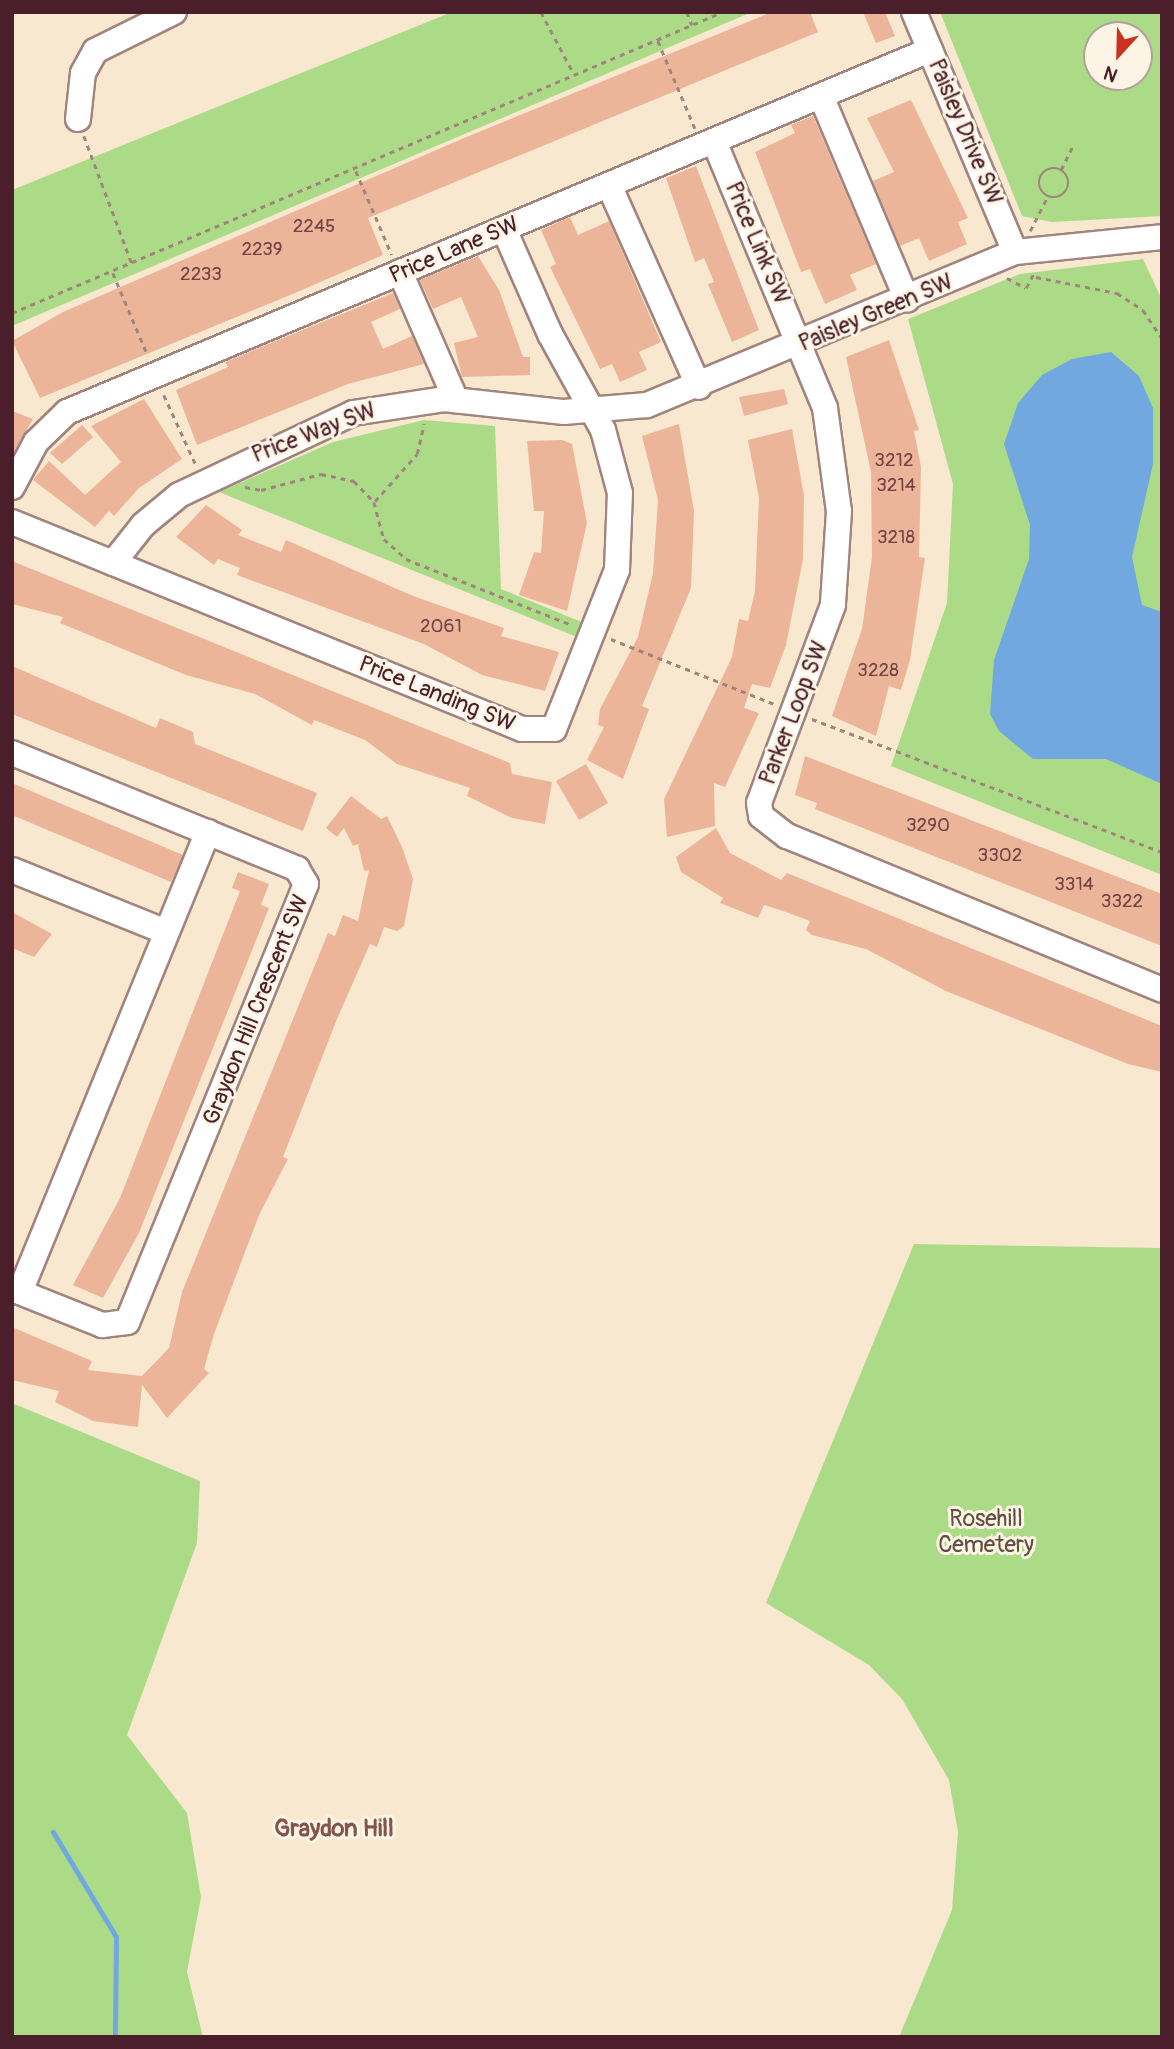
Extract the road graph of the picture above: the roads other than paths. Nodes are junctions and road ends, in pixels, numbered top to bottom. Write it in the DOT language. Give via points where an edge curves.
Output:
graph roads {
  1 [pos="174,12"];
  2 [pos="914,12"];
  3 [pos="930,50"];
  4 [pos="821,96"];
  5 [pos="78,119"];
  6 [pos="708,143"];
  7 [pos="609,185"];
  8 [pos="504,229"];
  9 [pos="1162,237"];
  10 [pos="1023,250"];
  11 [pos="400,272"];
  12 [pos="907,300"];
  13 [pos="800,346"];
  14 [pos="699,387"];
  15 [pos="456,400"];
  16 [pos="594,412"];
  17 [pos="12,487"];
  18 [pos="12,522"];
  19 [pos="113,563"];
  20 [pos="12,753"];
  21 [pos="208,832"];
  22 [pos="12,870"];
  23 [pos="166,932"];
  24 [pos="1162,990"];
  25 [pos="16,1291"];
  1 -- 5 [label="street" via="95,51 83,73"];
  2 -- 3 [label="street, Paisley Drive SW"];
  3 -- 4 [label="street, Price Lane SW"];
  3 -- 10 [label="street, Paisley Drive SW"];
  4 -- 6 [label="street, Price Lane SW"];
  4 -- 12 [label="street"];
  6 -- 7 [label="street, Price Lane SW"];
  6 -- 13 [label="street, Price Link SW"];
  7 -- 8 [label="street, Price Lane SW"];
  7 -- 14 [label="street"];
  8 -- 11 [label="street, Price Lane SW"];
  8 -- 16 [label="street" via="550,334"];
  9 -- 10 [label="street, Paisley Green SW"];
  10 -- 12 [label="street, Paisley Green SW"];
  11 -- 15 [label="street"];
  11 -- 17 [label="street, Price Lane SW" via="56,418 25,458"];
  12 -- 13 [label="street, Paisley Green SW"];
  13 -- 14 [label="street, Paisley Green SW"];
  13 -- 24 [label="street, Parker Loop SW" via="832,443 839,561 820,652 759,803 761,816 787,836"];
  14 -- 16 [label="street, Paisley Green SW" via="647,405"];
  15 -- 16 [label="street, Price Way SW"];
  15 -- 19 [label="street, Price Way SW" via="424,400 353,412 199,483 143,525"];
  16 -- 19 [label="street, Price Landing SW" via="618,481 621,547 609,595 569,695 545,733"];
  18 -- 19 [label="street, Price Landing SW"];
  20 -- 21 [label="street, Graydon Hill Crescent SW"];
  21 -- 23 [label="street"];
  21 -- 25 [label="street, Graydon Hill Crescent SW" via="297,869 306,884 143,1289 127,1322 112,1328"];
  22 -- 23 [label="street"];
  23 -- 25 [label="street"];
}
